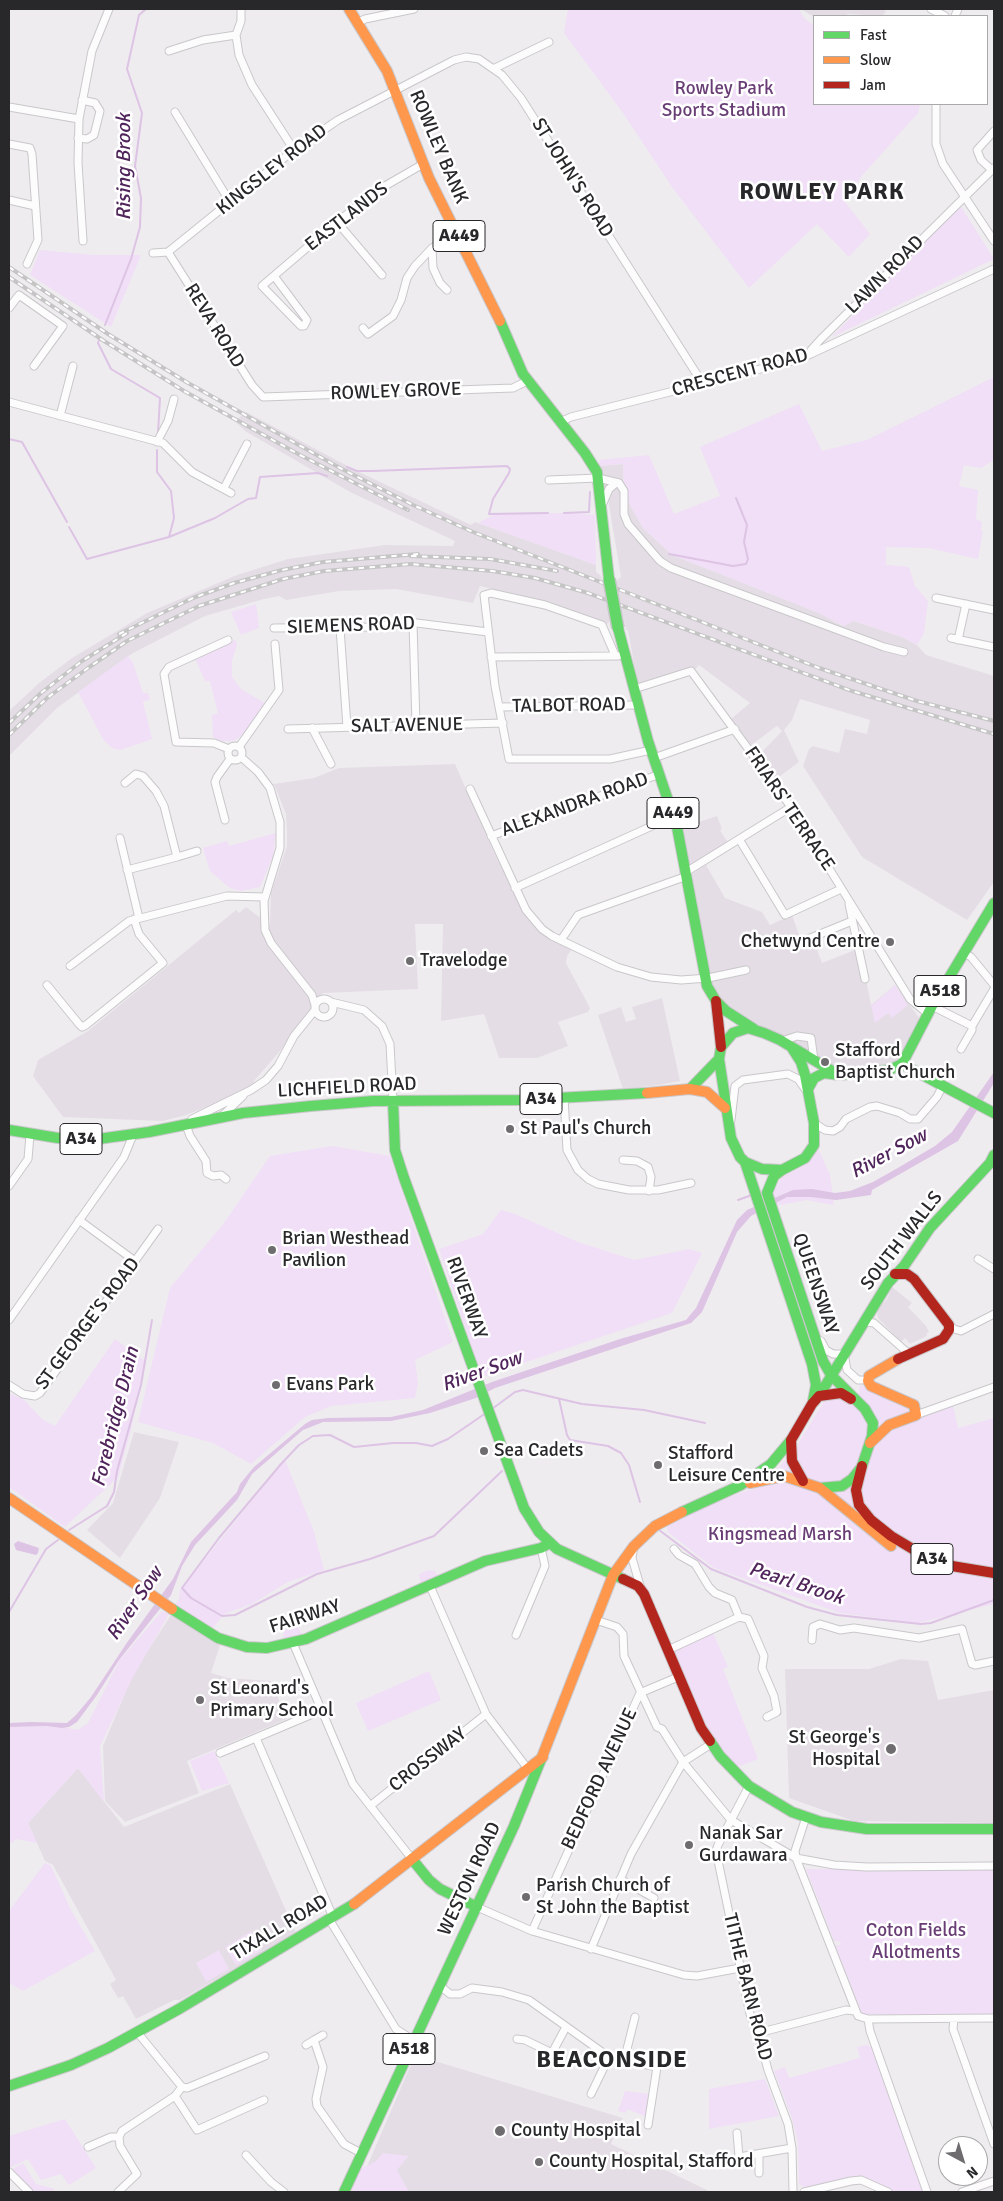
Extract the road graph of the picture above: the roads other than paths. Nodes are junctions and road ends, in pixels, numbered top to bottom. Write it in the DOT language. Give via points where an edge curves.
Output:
graph roads {
  1 [pos="109,9"];
  2 [pos="241,9"];
  3 [pos="349,9"];
  4 [pos="414,9"];
  5 [pos="931,9"];
  6 [pos="943,15"];
  7 [pos="357,23"];
  8 [pos="236,35"];
  9 [pos="549,42"];
  10 [pos="169,51"];
  11 [pos="495,68"];
  12 [pos="395,89"];
  13 [pos="82,100"];
  14 [pos="936,105"];
  15 [pos="9,107"];
  16 [pos="175,112"];
  17 [pos="79,119"];
  18 [pos="994,131"];
  19 [pos="78,138"];
  20 [pos="9,144"];
  21 [pos="294,150"];
  22 [pos="423,164"];
  23 [pos="993,169"];
  24 [pos="963,198"];
  25 [pos="9,200"];
  26 [pos="230,202"];
  27 [pos="35,206"];
  28 [pos="336,222"];
  29 [pos="457,233"];
  30 [pos="83,241"];
  31 [pos="994,241"];
  32 [pos="432,248"];
  33 [pos="168,252"];
  34 [pos="153,253"];
  35 [pos="28,264"];
  36 [pos="994,269"];
  37 [pos="382,274"];
  38 [pos="274,276"];
  39 [pos="446,290"];
  40 [pos="9,308"];
  41 [pos="363,328"];
  42 [pos="811,354"];
  43 [pos="34,366"];
  44 [pos="73,366"];
  45 [pos="527,381"];
  46 [pos="703,384"];
  47 [pos="262,397"];
  48 [pos="174,399"];
  49 [pos="9,402"];
  50 [pos="60,416"];
  51 [pos="560,422"];
  52 [pos="157,442"];
  53 [pos="246,444"];
  54 [pos="242,453"];
  55 [pos="250,457"];
  56 [pos="598,478"];
  57 [pos="549,480"];
  58 [pos="616,483"];
  59 [pos="224,488"];
  60 [pos="231,492"];
  61 [pos="602,506"];
  62 [pos="936,598"];
  63 [pos="966,604"];
  64 [pos="994,610"];
  65 [pos="413,622"];
  66 [pos="274,628"];
  67 [pos="340,628"];
  68 [pos="488,632"];
  69 [pos="228,640"];
  70 [pos="220,643"];
  71 [pos="275,644"];
  72 [pos="994,647"];
  73 [pos="224,652"];
  74 [pos="904,652"];
  75 [pos="620,656"];
  76 [pos="491,657"];
  77 [pos="634,689"];
  78 [pos="638,705"];
  79 [pos="499,706"];
  80 [pos="503,724"];
  81 [pos="416,725"];
  82 [pos="347,727"];
  83 [pos="312,728"];
  84 [pos="288,729"];
  85 [pos="735,729"];
  86 [pos="239,747"];
  87 [pos="228,749"];
  88 [pos="653,754"];
  89 [pos="241,757"];
  90 [pos="230,759"];
  91 [pos="331,764"];
  92 [pos="660,774"];
  93 [pos="125,783"];
  94 [pos="470,789"];
  95 [pos="791,807"];
  96 [pos="674,816"];
  97 [pos="225,820"];
  98 [pos="491,836"];
  99 [pos="120,838"];
  100 [pos="739,839"];
  101 [pos="197,851"];
  102 [pos="176,856"];
  103 [pos="128,870"];
  104 [pos="686,874"];
  105 [pos="515,888"];
  106 [pos="841,889"];
  107 [pos="264,897"];
  108 [pos="848,900"];
  109 [pos="994,904"];
  110 [pos="137,919"];
  111 [pos="852,921"];
  112 [pos="560,940"];
  113 [pos="803,941"];
  114 [pos="964,953"];
  115 [pos="70,966"];
  116 [pos="746,970"];
  117 [pos="705,978"];
  118 [pos="865,979"];
  119 [pos="994,984"];
  120 [pos="47,985"];
  121 [pos="994,989"];
  122 [pos="312,995"];
  123 [pos="321,999"];
  124 [pos="716,1001"];
  125 [pos="330,1002"];
  126 [pos="340,1005"];
  127 [pos="315,1008"];
  128 [pos="929,1010"];
  129 [pos="332,1011"];
  130 [pos="321,1017"];
  131 [pos="972,1026"];
  132 [pos="300,1028"];
  133 [pos="757,1030"];
  134 [pos="781,1041"];
  135 [pos="721,1047"];
  136 [pos="792,1048"];
  137 [pos="961,1049"];
  138 [pos="719,1059"];
  139 [pos="814,1060"];
  140 [pos="902,1064"];
  141 [pos="839,1074"];
  142 [pos="943,1085"];
  143 [pos="690,1089"];
  144 [pos="251,1090"];
  145 [pos="808,1092"];
  146 [pos="564,1097"];
  147 [pos="393,1101"];
  148 [pos="725,1108"];
  149 [pos="994,1113"];
  150 [pos="221,1117"];
  151 [pos="814,1123"];
  152 [pos="182,1126"];
  153 [pos="9,1130"];
  154 [pos="30,1135"];
  155 [pos="132,1135"];
  156 [pos="731,1138"];
  157 [pos="623,1160"];
  158 [pos="993,1161"];
  159 [pos="745,1162"];
  160 [pos="782,1170"];
  161 [pos="226,1179"];
  162 [pos="691,1183"];
  163 [pos="9,1186"];
  164 [pos="649,1191"];
  165 [pos="763,1192"];
  166 [pos="79,1220"];
  167 [pos="770,1220"];
  168 [pos="158,1229"];
  169 [pos="914,1250"];
  170 [pos="978,1259"];
  171 [pos="136,1261"];
  172 [pos="994,1269"];
  173 [pos="895,1274"];
  174 [pos="914,1279"];
  175 [pos="994,1314"];
  176 [pos="9,1320"];
  177 [pos="864,1322"];
  178 [pos="949,1325"];
  179 [pos="812,1327"];
  180 [pos="908,1353"];
  181 [pos="844,1354"];
  182 [pos="831,1375"];
  183 [pos="865,1378"];
  184 [pos="9,1385"];
  185 [pos="994,1387"];
  186 [pos="816,1399"];
  187 [pos="856,1400"];
  188 [pos="916,1414"];
  189 [pos="791,1440"];
  190 [pos="870,1443"];
  191 [pos="861,1467"];
  192 [pos="803,1481"];
  193 [pos="741,1485"];
  194 [pos="820,1488"];
  195 [pos="9,1498"];
  196 [pos="545,1545"];
  197 [pos="634,1546"];
  198 [pos="674,1549"];
  199 [pos="994,1573"];
  200 [pos="613,1575"];
  201 [pos="994,1581"];
  202 [pos="430,1586"];
  203 [pos="641,1590"];
  204 [pos="739,1617"];
  205 [pos="596,1620"];
  206 [pos="516,1635"];
  207 [pos="812,1640"];
  208 [pos="293,1643"];
  209 [pos="668,1650"];
  210 [pos="994,1660"];
  211 [pos="678,1677"];
  212 [pos="640,1693"];
  213 [pos="322,1710"];
  214 [pos="486,1714"];
  215 [pos="767,1717"];
  216 [pos="256,1738"];
  217 [pos="711,1744"];
  218 [pos="220,1753"];
  219 [pos="543,1756"];
  220 [pos="684,1762"];
  221 [pos="528,1768"];
  222 [pos="749,1786"];
  223 [pos="370,1806"];
  224 [pos="806,1817"];
  225 [pos="731,1820"];
  226 [pos="994,1829"];
  227 [pos="796,1858"];
  228 [pos="412,1859"];
  229 [pos="994,1866"];
  230 [pos="620,1879"];
  231 [pos="654,1898"];
  232 [pos="477,1907"];
  233 [pos="331,1918"];
  234 [pos="532,1931"];
  235 [pos="591,1949"];
  236 [pos="740,1968"];
  237 [pos="439,1985"];
  238 [pos="855,2011"];
  239 [pos="635,2016"];
  240 [pos="954,2018"];
  241 [pos="994,2018"];
  242 [pos="868,2019"];
  243 [pos="566,2027"];
  244 [pos="138,2032"];
  245 [pos="758,2034"];
  246 [pos="323,2035"];
  247 [pos="517,2039"];
  248 [pos="314,2040"];
  249 [pos="413,2040"];
  250 [pos="306,2045"];
  251 [pos="265,2056"];
  252 [pos="609,2057"];
  253 [pos="624,2061"];
  254 [pos="9,2086"];
  255 [pos="182,2087"];
  256 [pos="591,2094"];
  257 [pos="175,2096"];
  258 [pos="264,2100"];
  259 [pos="648,2125"];
  260 [pos="737,2133"];
  261 [pos="118,2137"];
  262 [pos="994,2144"];
  263 [pos="88,2147"];
  264 [pos="792,2148"];
  265 [pos="360,2153"];
  266 [pos="246,2154"];
  267 [pos="759,2154"];
  268 [pos="9,2172"];
  269 [pos="759,2173"];
  270 [pos="994,2182"];
  271 [pos="29,2192"];
  272 [pos="118,2192"];
  273 [pos="284,2192"];
  274 [pos="344,2192"];
  275 [pos="793,2192"];
  276 [pos="804,2192"];
  277 [pos="888,2192"];
  278 [pos="927,2192"];
  279 [pos="962,2192"];
  1 -- 13 [label="street" via="92,51"];
  2 -- 8 [label="street"];
  3 -- 7 [label="main road, A449"];
  4 -- 7 [label="street"];
  5 -- 6 [label="street"];
  7 -- 12 [label="main road, A449" via="387,70"];
  8 -- 10 [label="street" via="203,40"];
  8 -- 21 [label="street" via="239,55 252,85"];
  9 -- 11 [label="street"];
  11 -- 12 [label="street, ST JOHN'S ROAD" via="479,59 460,58"];
  11 -- 46 [label="street, ST JOHN'S ROAD" via="521,98"];
  12 -- 21 [label="street, KINGSLEY ROAD" via="338,120"];
  12 -- 22 [label="main road, ROWLEY BANK / A449"];
  13 -- 17 [label="street"];
  13 -- 19 [label="street" via="95,103 100,111 94,136"];
  14 -- 24 [label="street" via="936,144 943,164"];
  15 -- 17 [label="street"];
  16 -- 26 [label="street"];
  17 -- 19 [label="street"];
  18 -- 23 [label="street" via="977,150 981,160"];
  19 -- 30 [label="street"];
  20 -- 27 [label="street" via="30,148"];
  21 -- 26 [label="street, KINGSLEY ROAD"];
  22 -- 28 [label="street, EASTLANDS" via="378,190"];
  22 -- 29 [label="main road, ROWLEY BANK / A449"];
  23 -- 24 [label="street, LAWN ROAD"];
  24 -- 31 [label="street"];
  24 -- 42 [label="street, LAWN ROAD" via="820,340"];
  25 -- 27 [label="street"];
  26 -- 33 [label="street, KINGSLEY ROAD"];
  27 -- 35 [label="street" via="38,240"];
  28 -- 37 [label="street"];
  28 -- 38 [label="street, EASTLANDS"];
  29 -- 32 [label="street"];
  29 -- 45 [label="main road, ROWLEY BANK / A449"];
  32 -- 39 [label="street" via="433,268"];
  32 -- 41 [label="street" via="407,278 393,316 368,334"];
  33 -- 34 [label="street"];
  33 -- 47 [label="street, REVA ROAD"];
  36 -- 42 [label="street, CRESCENT ROAD"];
  38 -- 38 [label="street" via="307,320 304,326 300,326 262,286"];
  40 -- 43 [label="street" via="19,295 64,326"];
  42 -- 46 [label="street, CRESCENT ROAD"];
  44 -- 50 [label="street"];
  45 -- 47 [label="street, ROWLEY GROVE" via="513,388"];
  45 -- 51 [label="main road, A449"];
  46 -- 51 [label="street, CRESCENT ROAD"];
  48 -- 52 [label="street" via="168,421"];
  49 -- 50 [label="street"];
  50 -- 52 [label="street"];
  51 -- 56 [label="main road, A449" via="585,453"];
  52 -- 59 [label="street" via="168,445 192,472"];
  53 -- 54 [label="street"];
  54 -- 55 [label="street"];
  54 -- 59 [label="street"];
  56 -- 57 [label="street"];
  56 -- 58 [label="street"];
  56 -- 61 [label="main road, A449"];
  58 -- 61 [label="street" via="609,489"];
  58 -- 74 [label="street" via="623,486 624,514 628,524 660,562 875,644"];
  59 -- 60 [label="street"];
  61 -- 75 [label="main road, A449, bridge"];
  62 -- 63 [label="street"];
  63 -- 64 [label="street"];
  63 -- 72 [label="street" via="955,639"];
  65 -- 67 [label="street, SIEMENS ROAD"];
  65 -- 68 [label="street, SIEMENS ROAD"];
  65 -- 81 [label="street"];
  66 -- 67 [label="street, SIEMENS ROAD"];
  67 -- 82 [label="street"];
  68 -- 75 [label="street" via="482,599 491,593 545,605 602,625"];
  68 -- 76 [label="street"];
  69 -- 70 [label="street"];
  70 -- 73 [label="street"];
  70 -- 87 [label="street" via="169,667 164,674 176,742 214,743"];
  71 -- 86 [label="street" via="279,690"];
  75 -- 76 [label="street"];
  75 -- 77 [label="main road, A449"];
  76 -- 79 [label="street"];
  77 -- 78 [label="main road, A449"];
  77 -- 85 [label="street, FRIARS' TERRACE" via="691,670"];
  78 -- 79 [label="street, TALBOT ROAD"];
  78 -- 88 [label="main road, A449"];
  79 -- 80 [label="street"];
  80 -- 81 [label="street, SALT AVENUE"];
  80 -- 88 [label="street" via="509,760 604,760"];
  81 -- 82 [label="street, SALT AVENUE"];
  82 -- 83 [label="street, SALT AVENUE"];
  83 -- 84 [label="street, SALT AVENUE"];
  83 -- 91 [label="street"];
  85 -- 88 [label="street"];
  85 -- 95 [label="street, FRIARS' TERRACE"];
  86 -- 87 [label="street"];
  86 -- 89 [label="street"];
  87 -- 90 [label="street"];
  88 -- 92 [label="main road, A449"];
  89 -- 90 [label="street"];
  89 -- 107 [label="street" via="270,788 279,814 280,848"];
  90 -- 97 [label="street" via="216,777"];
  92 -- 96 [label="main road, A449"];
  92 -- 98 [label="street, ALEXANDRA ROAD"];
  93 -- 102 [label="street" via="136,774 143,776 156,791 164,806"];
  94 -- 98 [label="street"];
  95 -- 100 [label="street"];
  95 -- 106 [label="street, FRIARS' TERRACE"];
  96 -- 104 [label="main road, A449"];
  96 -- 105 [label="street"];
  98 -- 105 [label="street"];
  99 -- 103 [label="street"];
  100 -- 104 [label="street"];
  100 -- 106 [label="street" via="785,915"];
  101 -- 102 [label="street"];
  102 -- 103 [label="street"];
  103 -- 110 [label="street"];
  104 -- 112 [label="street" via="578,915"];
  104 -- 117 [label="main road, A449"];
  105 -- 112 [label="street" via="533,920"];
  106 -- 108 [label="street, FRIARS' TERRACE"];
  107 -- 110 [label="street" via="227,896"];
  107 -- 122 [label="street" via="266,934"];
  108 -- 111 [label="street"];
  108 -- 128 [label="street, FRIARS' TERRACE" via="910,998"];
  109 -- 114 [label="main road, A518"];
  110 -- 115 [label="street" via="118,927"];
  110 -- 120 [label="street" via="139,934 163,963 86,1025 82,1027 79,1024"];
  111 -- 113 [label="street"];
  111 -- 118 [label="street"];
  112 -- 117 [label="street" via="617,966 651,977"];
  114 -- 119 [label="street"];
  114 -- 128 [label="main road, A518"];
  116 -- 117 [label="street"];
  117 -- 124 [label="main road, A449"];
  121 -- 131 [label="street"];
  122 -- 123 [label="street"];
  122 -- 127 [label="street"];
  123 -- 125 [label="street"];
  123 -- 127 [label="street"];
  124 -- 133 [label="main road, A449" via="736,1020"];
  124 -- 135 [label="main road, A449"];
  125 -- 126 [label="street"];
  125 -- 129 [label="street"];
  126 -- 129 [label="street"];
  126 -- 147 [label="street" via="364,1010 382,1026 390,1044"];
  127 -- 130 [label="street"];
  127 -- 132 [label="street"];
  128 -- 131 [label="street, FRIARS' TERRACE"];
  128 -- 140 [label="main road, A518"];
  129 -- 130 [label="street"];
  130 -- 132 [label="street"];
  131 -- 137 [label="street"];
  132 -- 144 [label="street" via="272,1074"];
  133 -- 134 [label="main road"];
  133 -- 135 [label="main road" via="733,1033"];
  134 -- 136 [label="main road"];
  134 -- 139 [label="street" via="797,1036 811,1038"];
  135 -- 138 [label="main road"];
  136 -- 139 [label="main road"];
  136 -- 145 [label="main road" via="801,1062"];
  138 -- 143 [label="main road"];
  138 -- 148 [label="main road"];
  139 -- 141 [label="main road"];
  140 -- 141 [label="main road" via="889,1070"];
  140 -- 142 [label="main road"];
  141 -- 145 [label="main road" via="818,1075"];
  142 -- 149 [label="main road"];
  142 -- 151 [label="street" via="918,1120 877,1106 846,1119 837,1130 820,1128"];
  143 -- 146 [label="main road, LICHFIELD ROAD / A34"];
  143 -- 148 [label="main road, LICHFIELD ROAD / A34" via="707,1092"];
  144 -- 150 [label="street"];
  144 -- 152 [label="street"];
  145 -- 151 [label="main road"];
  145 -- 156 [label="street" via="798,1079 788,1074 737,1082"];
  146 -- 147 [label="main road, LICHFIELD ROAD / A34"];
  146 -- 164 [label="street" via="567,1150 578,1170 598,1184"];
  147 -- 150 [label="main road, LICHFIELD ROAD / A34" via="311,1106"];
  147 -- 196 [label="main road, RIVERWAY" via="398,1159 524,1508"];
  148 -- 156 [label="main road"];
  150 -- 152 [label="main road, LICHFIELD ROAD / A34"];
  151 -- 160 [label="main road" via="814,1145 797,1163"];
  152 -- 155 [label="main road, LICHFIELD ROAD / A34"];
  152 -- 161 [label="street" via="206,1161 207,1173"];
  153 -- 154 [label="main road, LICHFIELD ROAD / A34"];
  154 -- 155 [label="main road, LICHFIELD ROAD / A34" via="80,1140"];
  154 -- 163 [label="street" via="28,1159"];
  155 -- 166 [label="street" via="124,1157"];
  156 -- 159 [label="main road"];
  157 -- 164 [label="street" via="648,1166 651,1177"];
  158 -- 169 [label="main road, SOUTH WALLS" via="930,1228"];
  159 -- 160 [label="main road" via="762,1169"];
  159 -- 165 [label="main road, QUEENSWAY"];
  160 -- 165 [label="main road"];
  162 -- 164 [label="street"];
  165 -- 167 [label="main road, QUEENSWAY"];
  166 -- 171 [label="street"];
  166 -- 176 [label="street"];
  167 -- 179 [label="main road, QUEENSWAY"];
  167 -- 186 [label="main road, QUEENSWAY" via="812,1364"];
  168 -- 171 [label="street, ST GEORGE'S ROAD"];
  169 -- 173 [label="main road, SOUTH WALLS"];
  169 -- 174 [label="main road"];
  170 -- 172 [label="street"];
  171 -- 184 [label="street, ST GEORGE'S ROAD" via="40,1393 35,1396 23,1394"];
  173 -- 174 [label="main road" via="907,1274"];
  173 -- 177 [label="main road, SOUTH WALLS"];
  174 -- 178 [label="main road" via="937,1305"];
  175 -- 178 [label="street" via="961,1331"];
  177 -- 180 [label="street" via="874,1323"];
  177 -- 181 [label="main road, SOUTH WALLS"];
  178 -- 180 [label="main road" via="943,1339"];
  179 -- 181 [label="street" via="826,1350 832,1354"];
  179 -- 182 [label="main road, QUEENSWAY"];
  180 -- 183 [label="main road"];
  181 -- 182 [label="main road, SOUTH WALLS"];
  181 -- 183 [label="street" via="847,1370 858,1380"];
  182 -- 186 [label="main road, SOUTH WALLS"];
  182 -- 187 [label="main road, QUEENSWAY"];
  183 -- 187 [label="street" via="856,1387"];
  183 -- 188 [label="main road" via="871,1386 912,1403"];
  185 -- 188 [label="street"];
  186 -- 187 [label="main road, QUEENSWAY" via="841,1393"];
  186 -- 189 [label="main road, QUEENSWAY"];
  187 -- 190 [label="main road, QUEENSWAY" via="870,1416 873,1431"];
  188 -- 190 [label="main road" via="884,1428"];
  189 -- 192 [label="main road" via="795,1469"];
  189 -- 193 [label="main road, QUEENSWAY" via="771,1464"];
  190 -- 191 [label="main road, QUEENSWAY"];
  191 -- 194 [label="main road, QUEENSWAY" via="842,1486"];
  191 -- 199 [label="main road, QUEENSWAY / A34" via="856,1490 859,1505 878,1526 926,1557"];
  192 -- 193 [label="main road" via="784,1476"];
  192 -- 194 [label="main road"];
  193 -- 197 [label="main road, WESTON ROAD" via="672,1516 655,1526"];
  194 -- 201 [label="main road, A34" via="905,1555 944,1572"];
  195 -- 208 [label="main road, FAIRWAY" via="167,1606 231,1643 267,1648"];
  196 -- 200 [label="main road, RIVERWAY"];
  196 -- 202 [label="main road, FAIRWAY" via="484,1561"];
  196 -- 206 [label="street" via="545,1566"];
  197 -- 200 [label="main road, WESTON ROAD"];
  197 -- 203 [label="street" via="632,1558"];
  198 -- 204 [label="street" via="695,1564 715,1593 732,1600"];
  200 -- 203 [label="main road, RIVERWAY"];
  200 -- 205 [label="main road, WESTON ROAD / A518"];
  202 -- 208 [label="main road, FAIRWAY"];
  202 -- 214 [label="street"];
  203 -- 209 [label="main road"];
  204 -- 209 [label="street"];
  204 -- 215 [label="street" via="748,1619 764,1656 762,1668 777,1712"];
  205 -- 212 [label="street" via="617,1627 623,1634 624,1656"];
  205 -- 219 [label="main road, WESTON ROAD / A518"];
  207 -- 210 [label="street" via="813,1627 820,1624 840,1630 860,1629 919,1638 957,1629 964,1632 972,1664"];
  208 -- 213 [label="street"];
  209 -- 211 [label="main road"];
  211 -- 212 [label="street, BEDFORD AVENUE"];
  211 -- 217 [label="main road"];
  212 -- 220 [label="street" via="657,1727 662,1729"];
  212 -- 234 [label="street, BEDFORD AVENUE"];
  213 -- 216 [label="street"];
  213 -- 223 [label="street" via="354,1784"];
  214 -- 221 [label="street"];
  214 -- 223 [label="street, CROSSWAY"];
  216 -- 218 [label="street"];
  216 -- 233 [label="street"];
  217 -- 220 [label="street"];
  217 -- 222 [label="main road"];
  219 -- 221 [label="main road, TIXALL ROAD"];
  219 -- 232 [label="main road, WESTON ROAD / A518"];
  220 -- 225 [label="street"];
  220 -- 230 [label="street"];
  221 -- 228 [label="main road, TIXALL ROAD"];
  222 -- 224 [label="main road"];
  222 -- 225 [label="street, TITHE BARN ROAD"];
  223 -- 228 [label="street"];
  224 -- 226 [label="main road" via="867,1829"];
  224 -- 227 [label="street" via="795,1851"];
  225 -- 227 [label="street"];
  225 -- 236 [label="street, TITHE BARN ROAD" via="716,1851"];
  227 -- 229 [label="street" via="867,1868"];
  227 -- 238 [label="street"];
  228 -- 232 [label="main road" via="440,1889"];
  228 -- 233 [label="main road, TIXALL ROAD" via="356,1903"];
  230 -- 231 [label="street"];
  230 -- 235 [label="street"];
  232 -- 234 [label="street"];
  232 -- 237 [label="main road, WESTON ROAD / A518"];
  233 -- 244 [label="main road, TIXALL ROAD"];
  233 -- 249 [label="street" via="396,2029"];
  234 -- 235 [label="street"];
  235 -- 236 [label="street" via="690,1976"];
  236 -- 245 [label="street, TITHE BARN ROAD"];
  237 -- 243 [label="street" via="450,1994 460,1994 472,1988 529,2000"];
  237 -- 249 [label="main road, WESTON ROAD / A518"];
  238 -- 242 [label="street" via="861,2018"];
  238 -- 245 [label="street" via="846,2010"];
  239 -- 253 [label="street"];
  240 -- 241 [label="street"];
  240 -- 242 [label="street"];
  240 -- 262 [label="street" via="953,2029"];
  242 -- 278 [label="street"];
  243 -- 247 [label="street" via="552,2053"];
  243 -- 252 [label="street"];
  244 -- 254 [label="main road, TIXALL ROAD" via="71,2065"];
  244 -- 255 [label="street"];
  245 -- 264 [label="street, TITHE BARN ROAD" via="788,2124"];
  246 -- 248 [label="street"];
  248 -- 250 [label="street"];
  248 -- 265 [label="street" via="324,2067 317,2106 344,2144"];
  249 -- 265 [label="main road, WESTON ROAD / A518"];
  251 -- 255 [label="street" via="194,2087"];
  252 -- 253 [label="street"];
  252 -- 256 [label="street"];
  253 -- 259 [label="street" via="657,2067"];
  255 -- 257 [label="street"];
  257 -- 258 [label="street" via="197,2130"];
  257 -- 261 [label="street" via="122,2131"];
  260 -- 267 [label="street" via="739,2157"];
  261 -- 263 [label="street"];
  261 -- 272 [label="street" via="137,2174"];
  264 -- 267 [label="street"];
  264 -- 275 [label="street, TITHE BARN ROAD"];
  265 -- 274 [label="main road, WESTON ROAD / A518"];
  266 -- 273 [label="street"];
  267 -- 269 [label="street"];
  268 -- 271 [label="street"];
  270 -- 279 [label="street"];
  276 -- 277 [label="street" via="851,2180 861,2180"];
}
